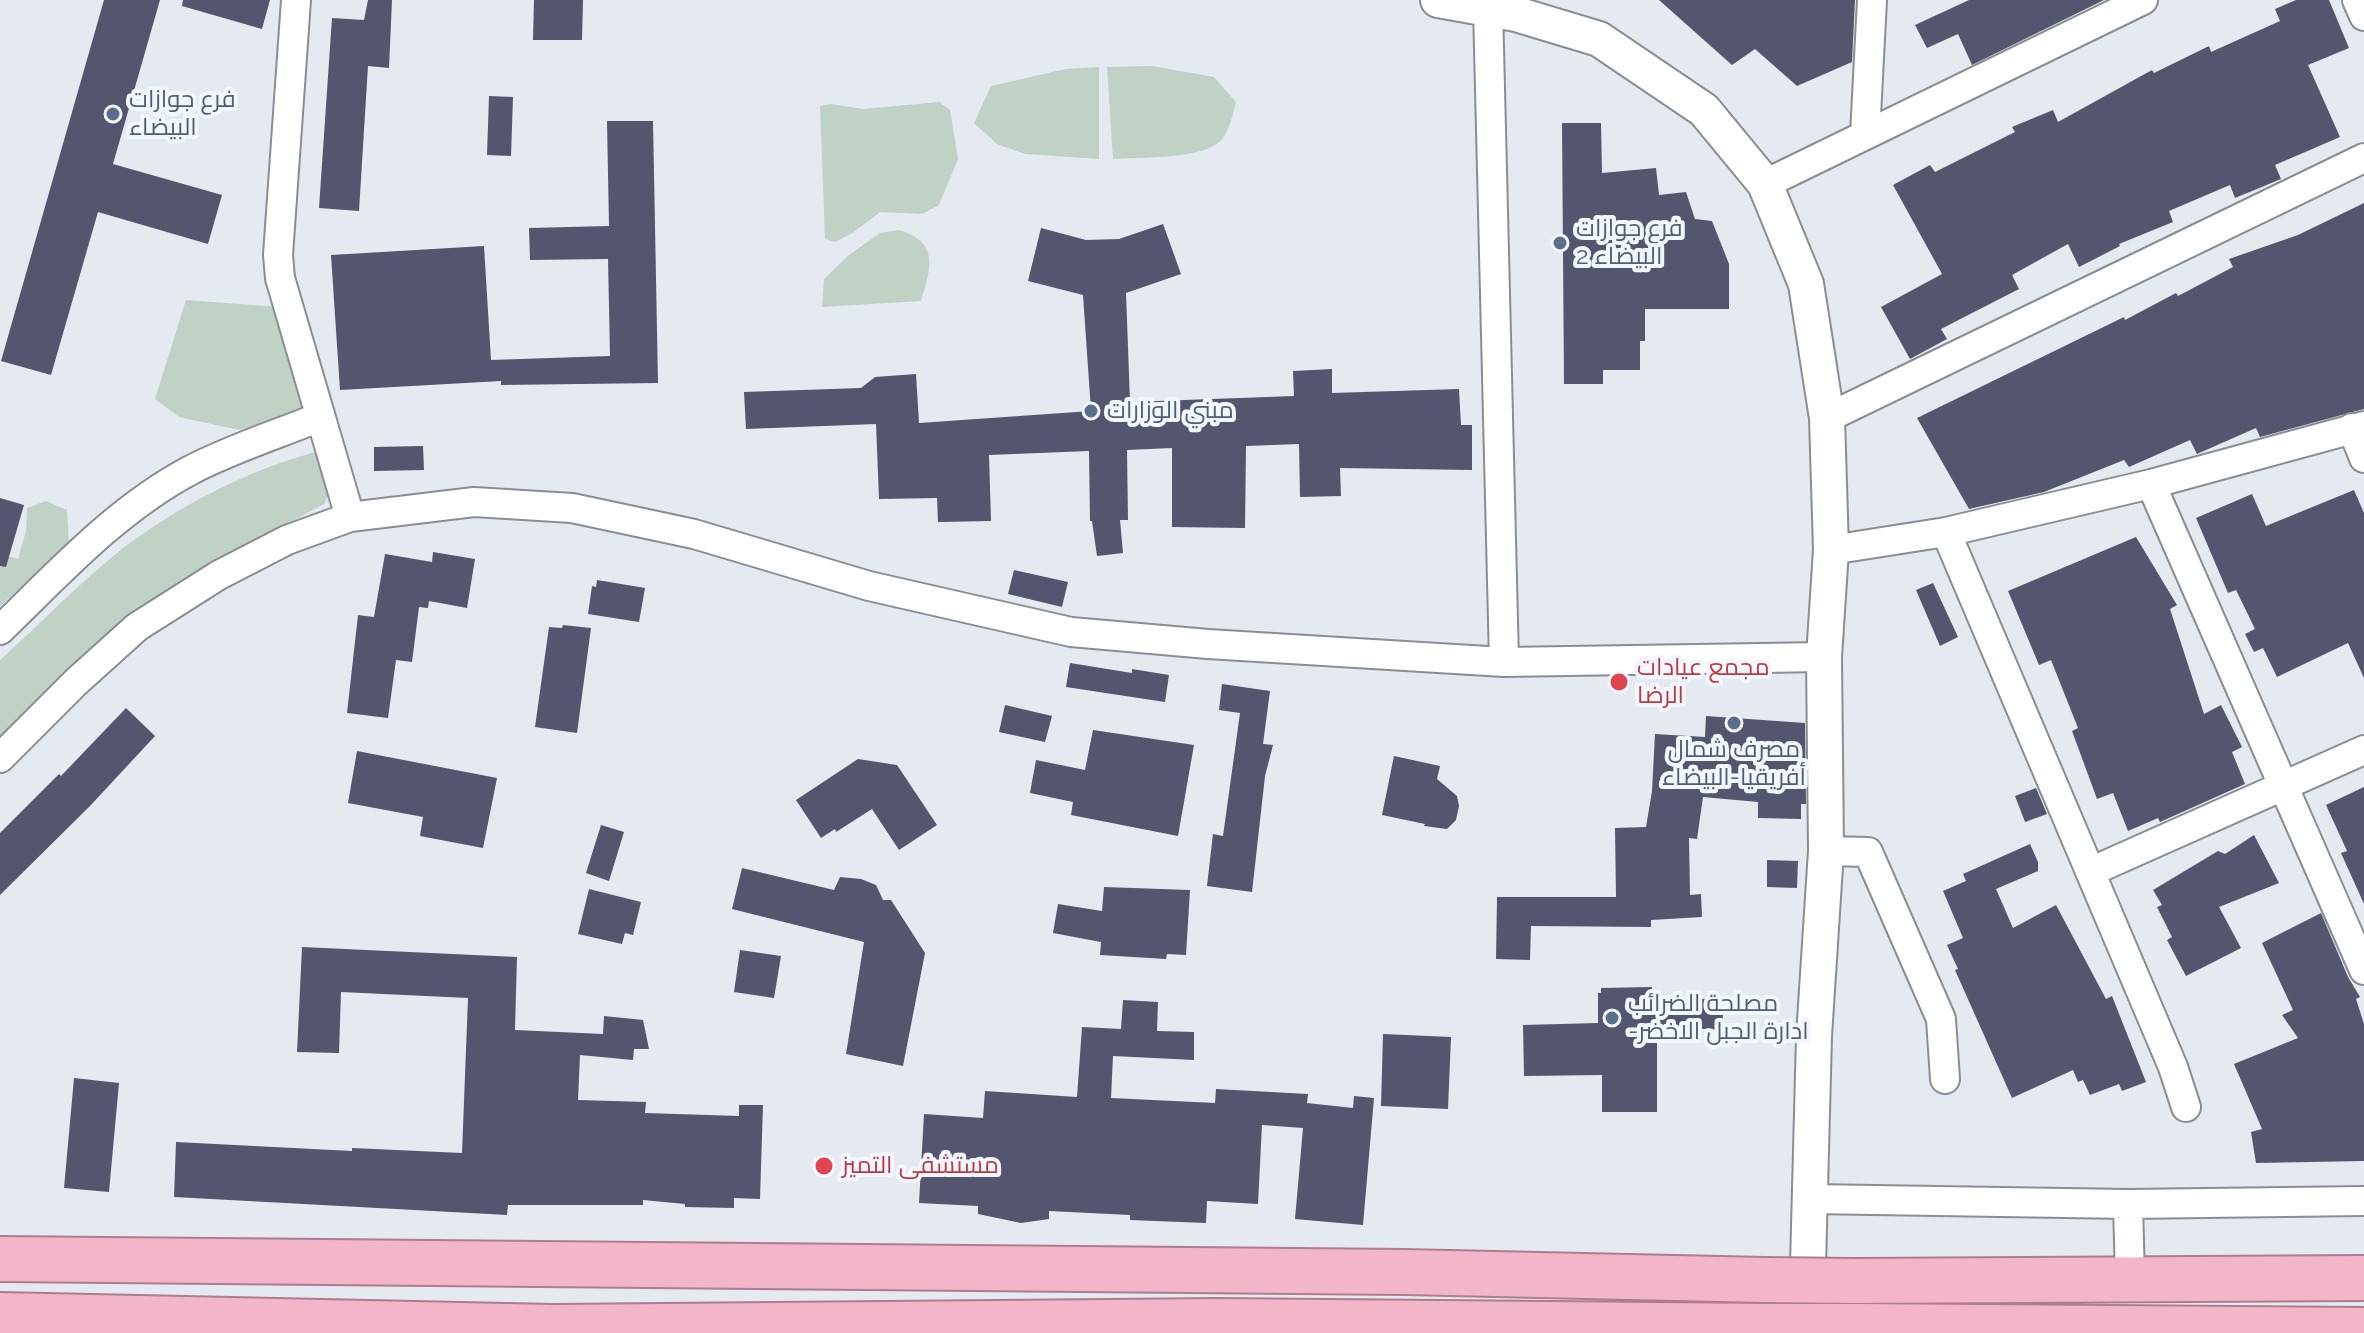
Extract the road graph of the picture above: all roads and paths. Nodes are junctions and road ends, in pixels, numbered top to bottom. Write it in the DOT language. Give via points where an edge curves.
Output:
graph roads {
  1 [pos="296,0"];
  2 [pos="1438,0"];
  3 [pos="1872,0"];
  4 [pos="2143,0"];
  5 [pos="2357,0"];
  6 [pos="1507,7"];
  7 [pos="2364,16"];
  8 [pos="1865,135"];
  9 [pos="2364,158"];
  10 [pos="1765,184"];
  11 [pos="320,417"];
  12 [pos="1827,418"];
  13 [pos="2358,427"];
  14 [pos="2364,458"];
  15 [pos="2151,484"];
  16 [pos="350,517"];
  17 [pos="1946,532"];
  18 [pos="1831,550"];
  19 [pos="0,630"];
  20 [pos="1824,657"];
  21 [pos="1504,662"];
  22 [pos="2364,750"];
  23 [pos="0,758"];
  24 [pos="2285,786"];
  25 [pos="1826,851"];
  26 [pos="2090,872"];
  27 [pos="2364,970"];
  28 [pos="1945,1079"];
  29 [pos="2186,1107"];
  30 [pos="1810,1199"];
  31 [pos="2364,1201"];
  32 [pos="2128,1204"];
  33 [pos="0,1259"];
  34 [pos="2364,1278"];
  35 [pos="2130,1279"];
  36 [pos="0,1315"];
  37 [pos="160,1326"];
  38 [pos="1174,1327"];
  39 [pos="1235,1327"];
  40 [pos="894,1328"];
  41 [pos="1020,1328"];
  42 [pos="452,1329"];
  43 [pos="1788,1329"];
  44 [pos="2107,1330"];
  45 [pos="2364,1330"];
  46 [pos="2252,1331"];
  1 -- 11 [label="street" via="278,255 284,298"];
  2 -- 6 [label="street"];
  3 -- 8 [label="street"];
  4 -- 8 [label="street"];
  5 -- 7 [label="street"];
  6 -- 10 [label="street" via="1599,39 1704,110"];
  6 -- 21 [label="street"];
  8 -- 10 [label="street"];
  9 -- 12 [label="street"];
  10 -- 12 [label="street" via="1806,284"];
  11 -- 16 [label="street"];
  11 -- 19 [label="street" via="192,469 147,497"];
  12 -- 18 [label="street"];
  13 -- 14 [label="street"];
  13 -- 15 [label="street"];
  15 -- 17 [label="street"];
  15 -- 24 [label="street"];
  16 -- 21 [label="street" via="474,502 572,508 694,534 869,586 1071,632"];
  16 -- 23 [label="street" via="287,540 219,575 137,627"];
  17 -- 18 [label="street"];
  17 -- 26 [label="street"];
  18 -- 20 [label="street"];
  20 -- 21 [label="street"];
  20 -- 25 [label="street"];
  22 -- 24 [label="street"];
  24 -- 26 [label="street"];
  24 -- 27 [label="street"];
  25 -- 28 [label="street" via="1868,852 1941,1019"];
  25 -- 30 [label="street"];
  26 -- 29 [label="street"];
  30 -- 32 [label="street"];
  30 -- 43 [label="street"];
  31 -- 32 [label="street"];
  32 -- 35 [label="street"];
  33 -- 35 [label="highway, bridge" via="1855,1281"];
  34 -- 35 [label="highway"];
  36 -- 37 [label="highway"];
  37 -- 42 [label="highway"];
  38 -- 39 [label="highway"];
  38 -- 41 [label="highway"];
  39 -- 43 [label="highway"];
  40 -- 41 [label="highway"];
  40 -- 42 [label="highway"];
  43 -- 44 [label="highway, bridge"];
  44 -- 46 [label="highway"];
  45 -- 46 [label="highway"];
}
